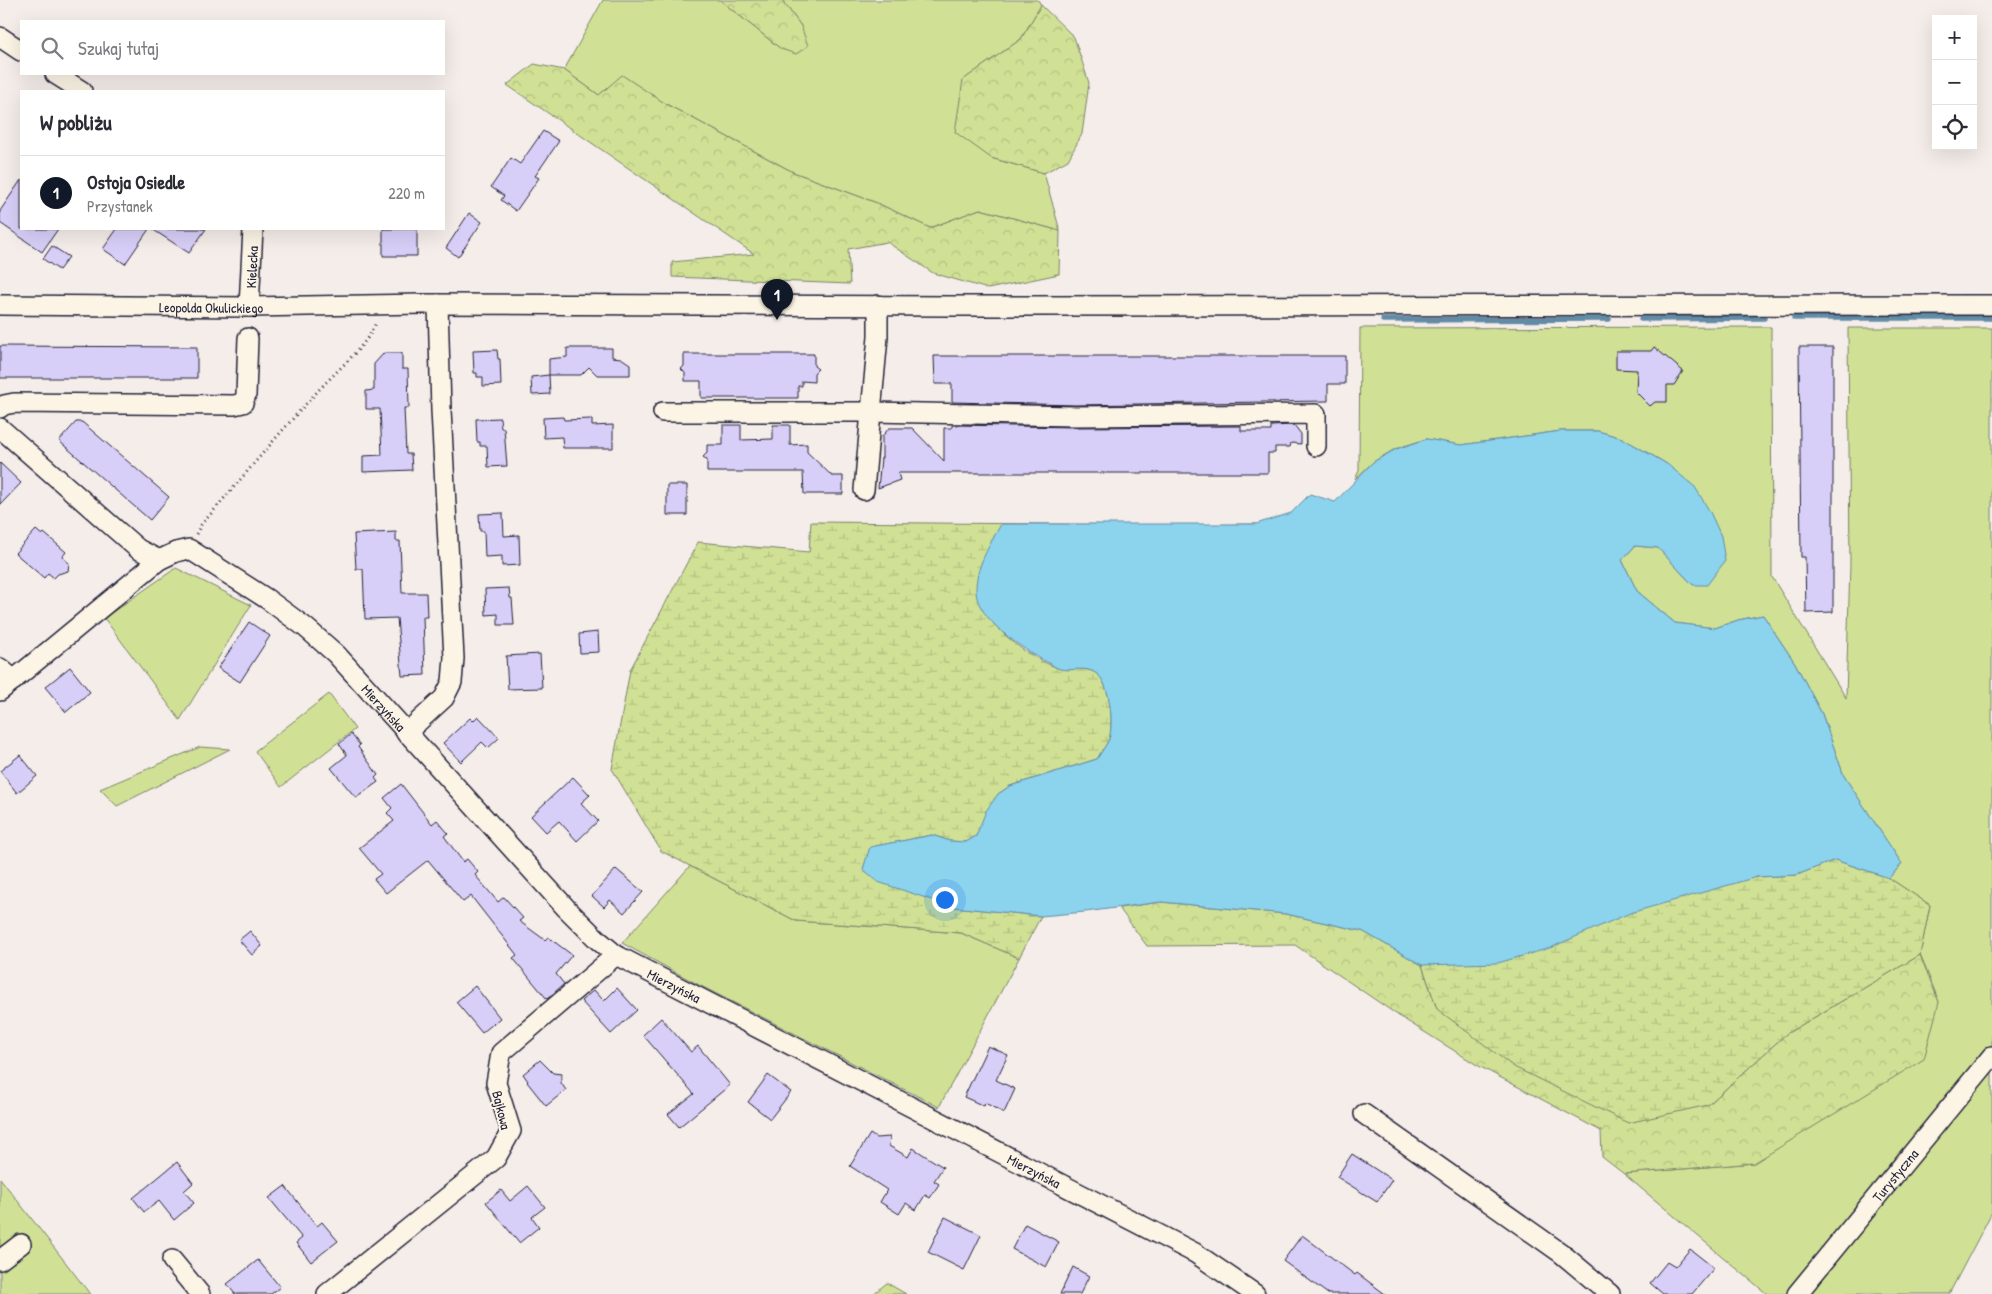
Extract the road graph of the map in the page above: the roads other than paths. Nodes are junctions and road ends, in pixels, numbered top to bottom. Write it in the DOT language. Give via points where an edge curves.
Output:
graph roads {
  1 [pos="0,37"];
  2 [pos="20,51"];
  3 [pos="57,75"];
  4 [pos="80,90"];
  5 [pos="253,230"];
  6 [pos="430,304"];
  7 [pos="0,305"];
  8 [pos="878,305"];
  9 [pos="1992,305"];
  10 [pos="249,307"];
  11 [pos="248,338"];
  12 [pos="0,408"];
  13 [pos="663,412"];
  14 [pos="871,412"];
  15 [pos="0,428"];
  16 [pos="1316,446"];
  17 [pos="864,490"];
  18 [pos="159,560"];
  19 [pos="4,680"];
  20 [pos="406,732"];
  21 [pos="616,955"];
  22 [pos="1992,1056"];
  23 [pos="1364,1114"];
  24 [pos="21,1244"];
  25 [pos="0,1260"];
  26 [pos="172,1260"];
  27 [pos="200,1294"];
  28 [pos="327,1294"];
  29 [pos="1255,1294"];
  30 [pos="1610,1294"];
  31 [pos="1797,1294"];
  1 -- 2 [label="street"];
  3 -- 4 [label="street"];
  5 -- 10 [label="street, Kielecka"];
  6 -- 8 [label="street, Leopolda Okulickiego"];
  6 -- 10 [label="street, Leopolda Okulickiego"];
  6 -- 20 [label="street" via="441,410 454,658 452,682 444,698"];
  7 -- 10 [label="street, Leopolda Okulickiego"];
  8 -- 9 [label="street, Leopolda Okulickiego"];
  8 -- 14 [label="street"];
  11 -- 12 [label="street" via="243,403 14,403"];
  13 -- 14 [label="street"];
  14 -- 16 [label="street" via="1074,416 1316,414"];
  14 -- 17 [label="street"];
  15 -- 18 [label="street" via="138,549"];
  18 -- 19 [label="street"];
  18 -- 20 [label="street, Mierzyńska" via="189,550 267,599 336,654"];
  20 -- 21 [label="street, Mierzyńska" via="566,908"];
  21 -- 28 [label="street, Bajkowa" via="501,1053 496,1083 511,1131 496,1158"];
  21 -- 29 [label="street, Mierzyńska" via="1195,1252"];
  22 -- 31 [label="street, Turystyczna"];
  23 -- 30 [label="street" via="1561,1253"];
  24 -- 25 [label="street"];
  26 -- 27 [label="street"];
}
